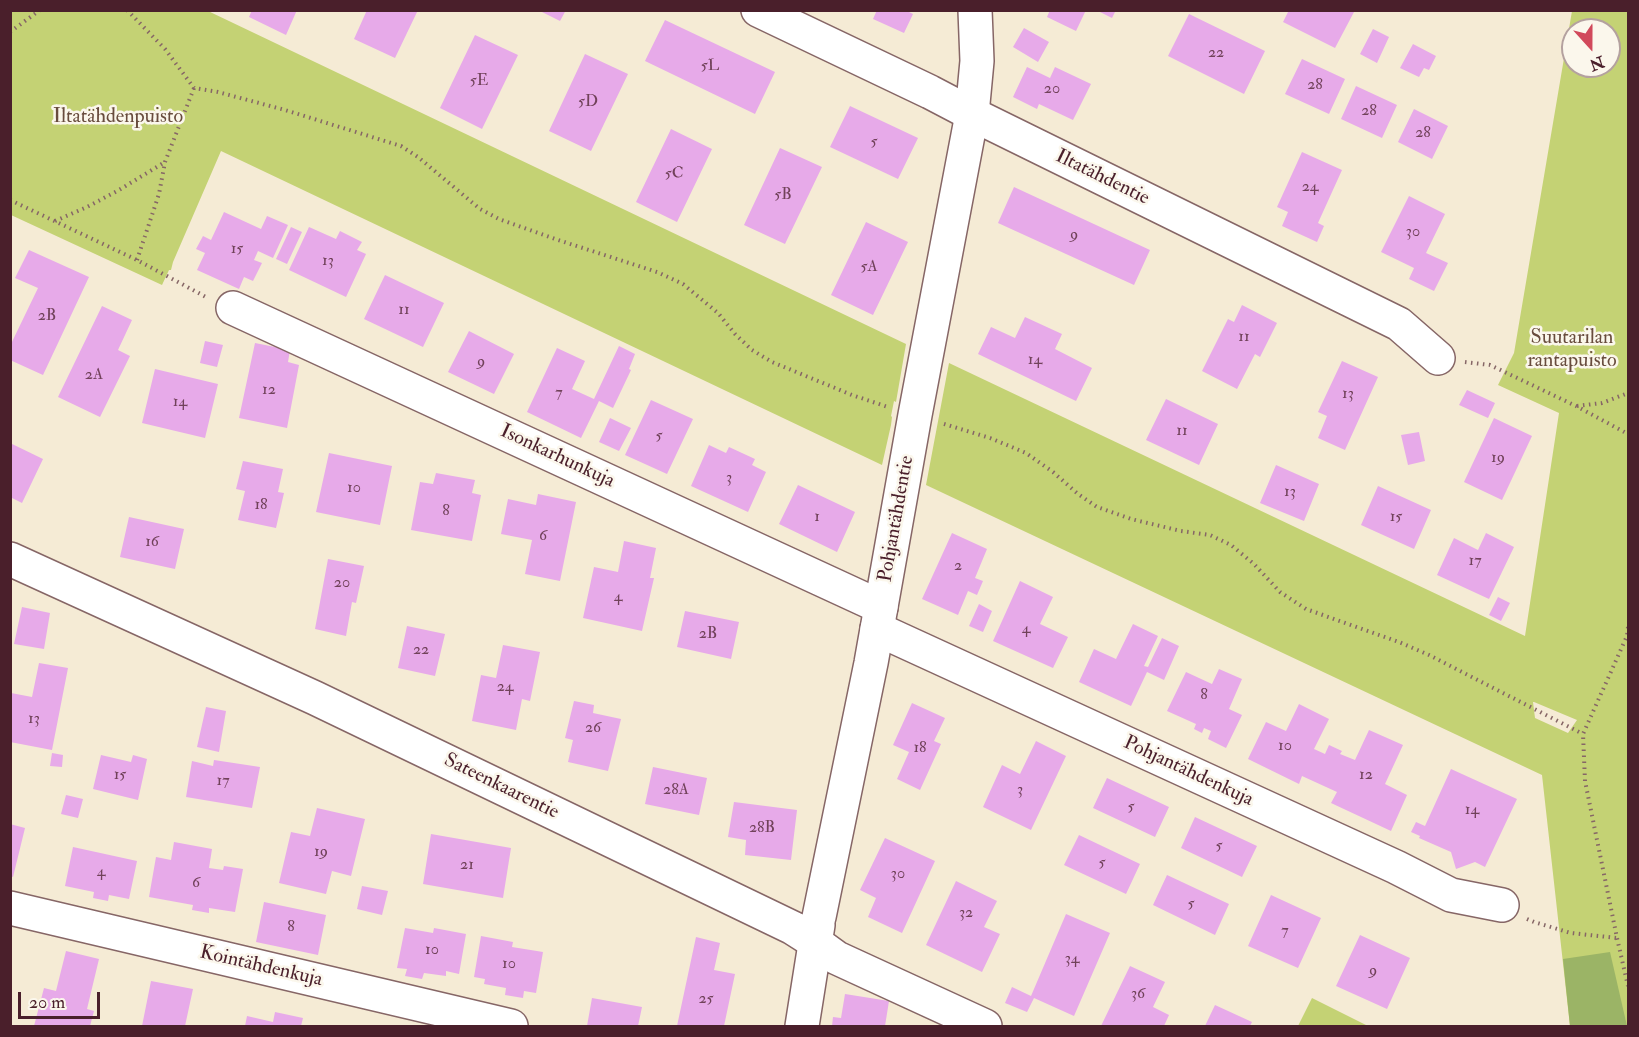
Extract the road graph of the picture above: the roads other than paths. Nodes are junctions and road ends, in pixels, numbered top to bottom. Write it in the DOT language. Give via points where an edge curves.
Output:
graph roads {
  1 [pos="758,10"];
  2 [pos="975,10"];
  3 [pos="972,114"];
  4 [pos="233,308"];
  5 [pos="1438,358"];
  6 [pos="10,559"];
  7 [pos="879,618"];
  8 [pos="1502,905"];
  9 [pos="10,908"];
  10 [pos="817,929"];
  11 [pos="511,1026"];
  12 [pos="802,1026"];
  13 [pos="985,1026"];
  1 -- 3 [label="street, Iltatähdentie"];
  2 -- 3 [label="street, Pohjantähdentie" via="977,61"];
  3 -- 5 [label="street, Iltatähdentie" via="1399,324"];
  3 -- 7 [label="street, Pohjantähdentie"];
  4 -- 7 [label="street, Isonkarhunkuja"];
  6 -- 10 [label="street, Sateenkaarentie" via="315,698 793,928"];
  7 -- 8 [label="street, Pohjantähdenkuja" via="1451,895"];
  7 -- 10 [label="street, Pohjantähdentie"];
  9 -- 11 [label="street, Kointähdenkuja"];
  10 -- 12 [label="street, Pohjantähdentie"];
  10 -- 13 [label="street, Sateenkaarentie" via="837,958"];
}
